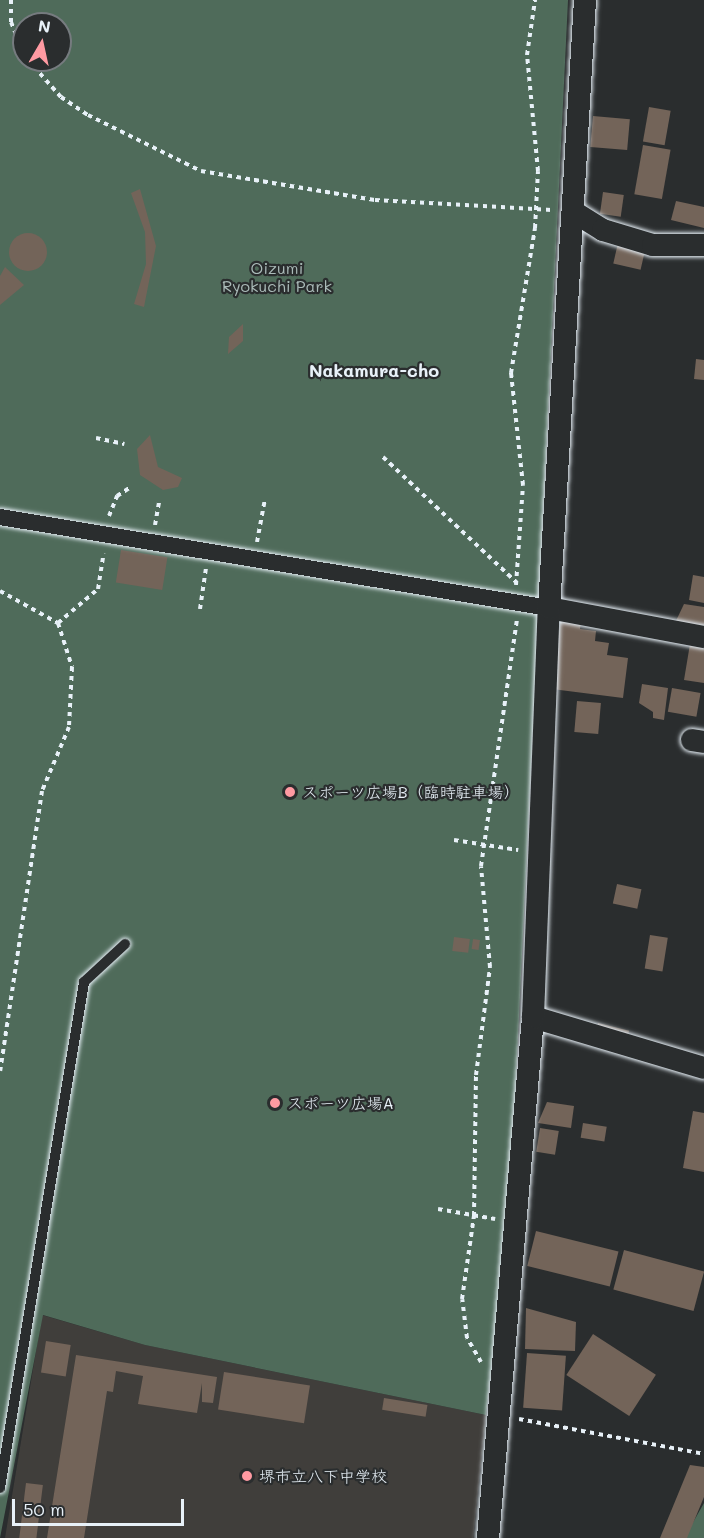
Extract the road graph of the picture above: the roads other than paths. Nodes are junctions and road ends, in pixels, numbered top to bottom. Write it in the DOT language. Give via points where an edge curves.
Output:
graph roads {
  1 [pos="585,0"];
  2 [pos="574,212"];
  3 [pos="704,245"];
  4 [pos="0,517"];
  5 [pos="549,608"];
  6 [pos="704,637"];
  7 [pos="125,944"];
  8 [pos="533,1017"];
  9 [pos="704,1068"];
  10 [pos="0,1488"];
  11 [pos="488,1538"];
  1 -- 2 [label="street"];
  2 -- 3 [label="street" via="603,231 653,245"];
  2 -- 5 [label="street"];
  4 -- 5 [label="street" via="516,593"];
  5 -- 6 [label="street"];
  5 -- 8 [label="street"];
  7 -- 10 [label="lane" via="84,982"];
  8 -- 9 [label="street"];
  8 -- 11 [label="street"];
}
